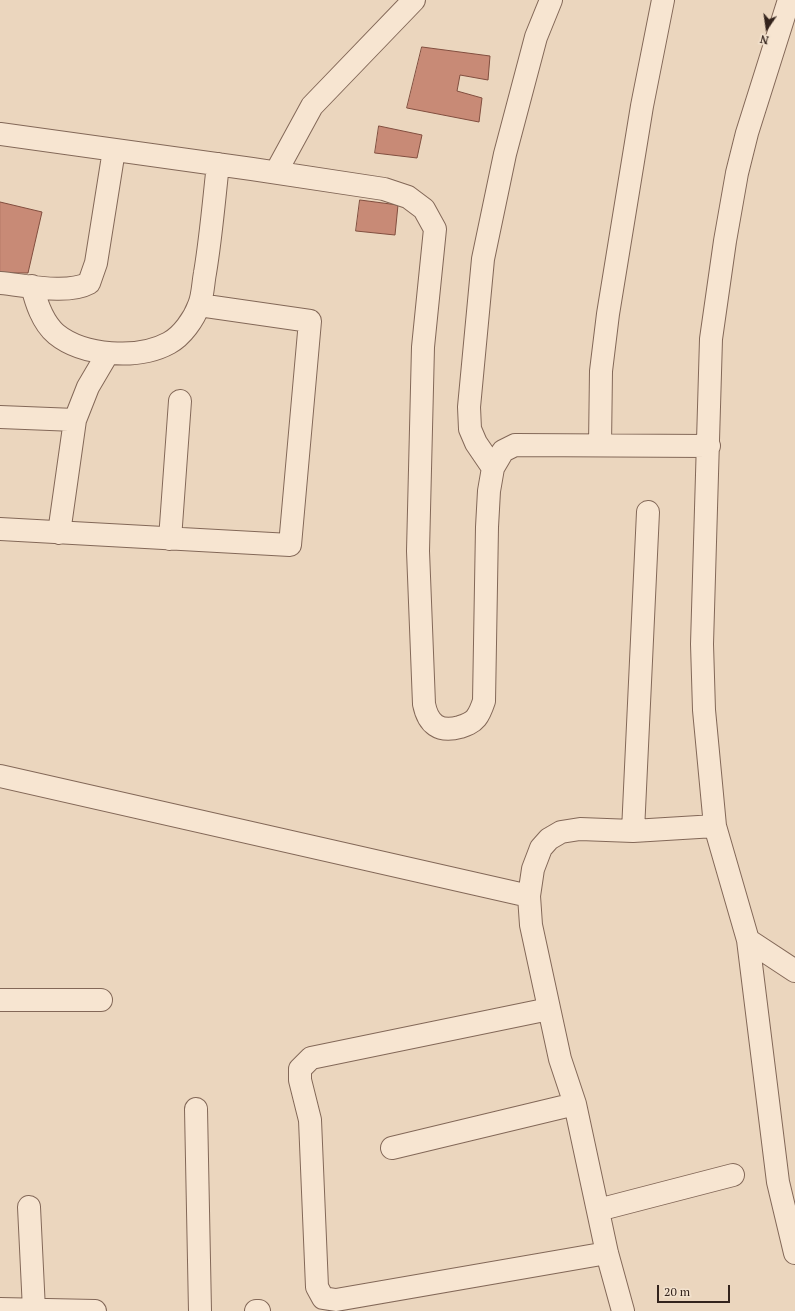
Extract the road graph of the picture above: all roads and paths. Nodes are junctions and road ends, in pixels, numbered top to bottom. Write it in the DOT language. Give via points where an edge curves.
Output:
graph roads {
  1 [pos="414,0"];
  2 [pos="551,0"];
  3 [pos="663,0"];
  4 [pos="789,0"];
  5 [pos="0,134"];
  6 [pos="114,150"];
  7 [pos="218,164"];
  8 [pos="276,172"];
  9 [pos="0,283"];
  10 [pos="32,286"];
  11 [pos="199,305"];
  12 [pos="108,353"];
  13 [pos="180,401"];
  14 [pos="0,417"];
  15 [pos="75,420"];
  16 [pos="600,445"];
  17 [pos="708,446"];
  18 [pos="493,468"];
  19 [pos="648,512"];
  20 [pos="0,529"];
  21 [pos="59,533"];
  22 [pos="170,539"];
  23 [pos="0,776"];
  24 [pos="715,826"];
  25 [pos="633,831"];
  26 [pos="530,896"];
  27 [pos="748,940"];
  28 [pos="795,972"];
  29 [pos="0,1000"];
  30 [pos="101,1000"];
  31 [pos="549,1009"];
  32 [pos="574,1104"];
  33 [pos="196,1109"];
  34 [pos="392,1148"];
  35 [pos="732,1175"];
  36 [pos="29,1207"];
  37 [pos="598,1210"];
  38 [pos="607,1253"];
  39 [pos="795,1253"];
  40 [pos="0,1309"];
  41 [pos="34,1310"];
  42 [pos="95,1311"];
  43 [pos="200,1311"];
  44 [pos="623,1311"];
  1 -- 8 [label="street" via="312,106"];
  2 -- 18 [label="street" via="536,37 504,154 483,260 469,407 470,429"];
  3 -- 16 [label="street" via="642,106 608,314 601,371"];
  4 -- 17 [label="street" via="747,133 725,241 711,339"];
  5 -- 6 [label="street"];
  6 -- 7 [label="street"];
  6 -- 10 [label="street" via="96,263 89,283 80,288 68,289"];
  7 -- 8 [label="street"];
  7 -- 11 [label="street"];
  8 -- 18 [label="street" via="384,189 408,197 424,209 435,230 423,347 418,551 425,709 430,721 448,730 470,723 481,711 484,701 487,527"];
  9 -- 10 [label="street"];
  10 -- 12 [label="street" via="36,303 55,333 76,345"];
  11 -- 12 [label="street" via="182,332 169,343 150,350"];
  11 -- 22 [label="street" via="310,322 290,545"];
  12 -- 15 [label="street" via="88,387"];
  13 -- 22 [label="street"];
  14 -- 15 [label="street"];
  15 -- 21 [label="street"];
  16 -- 17 [label="street"];
  16 -- 18 [label="street" via="515,445 503,451"];
  17 -- 24 [label="street" via="702,644 704,710"];
  19 -- 25 [label="street"];
  20 -- 21 [label="street"];
  21 -- 22 [label="street"];
  23 -- 26 [label="street"];
  24 -- 25 [label="street"];
  24 -- 27 [label="street"];
  25 -- 26 [label="street" via="580,829 561,832 549,839 541,848 533,869"];
  26 -- 31 [label="street" via="532,925"];
  27 -- 28 [label="street"];
  27 -- 39 [label="street" via="778,1182"];
  29 -- 30 [label="street"];
  31 -- 32 [label="street" via="560,1059"];
  31 -- 38 [label="street" via="311,1058 300,1068 300,1080 310,1120 317,1287 323,1298 336,1300"];
  32 -- 34 [label="street"];
  32 -- 37 [label="street"];
  33 -- 43 [label="street"];
  35 -- 37 [label="street"];
  36 -- 41 [label="street"];
  37 -- 38 [label="street"];
  38 -- 44 [label="street"];
  40 -- 41 [label="street"];
  41 -- 42 [label="street"];
}
